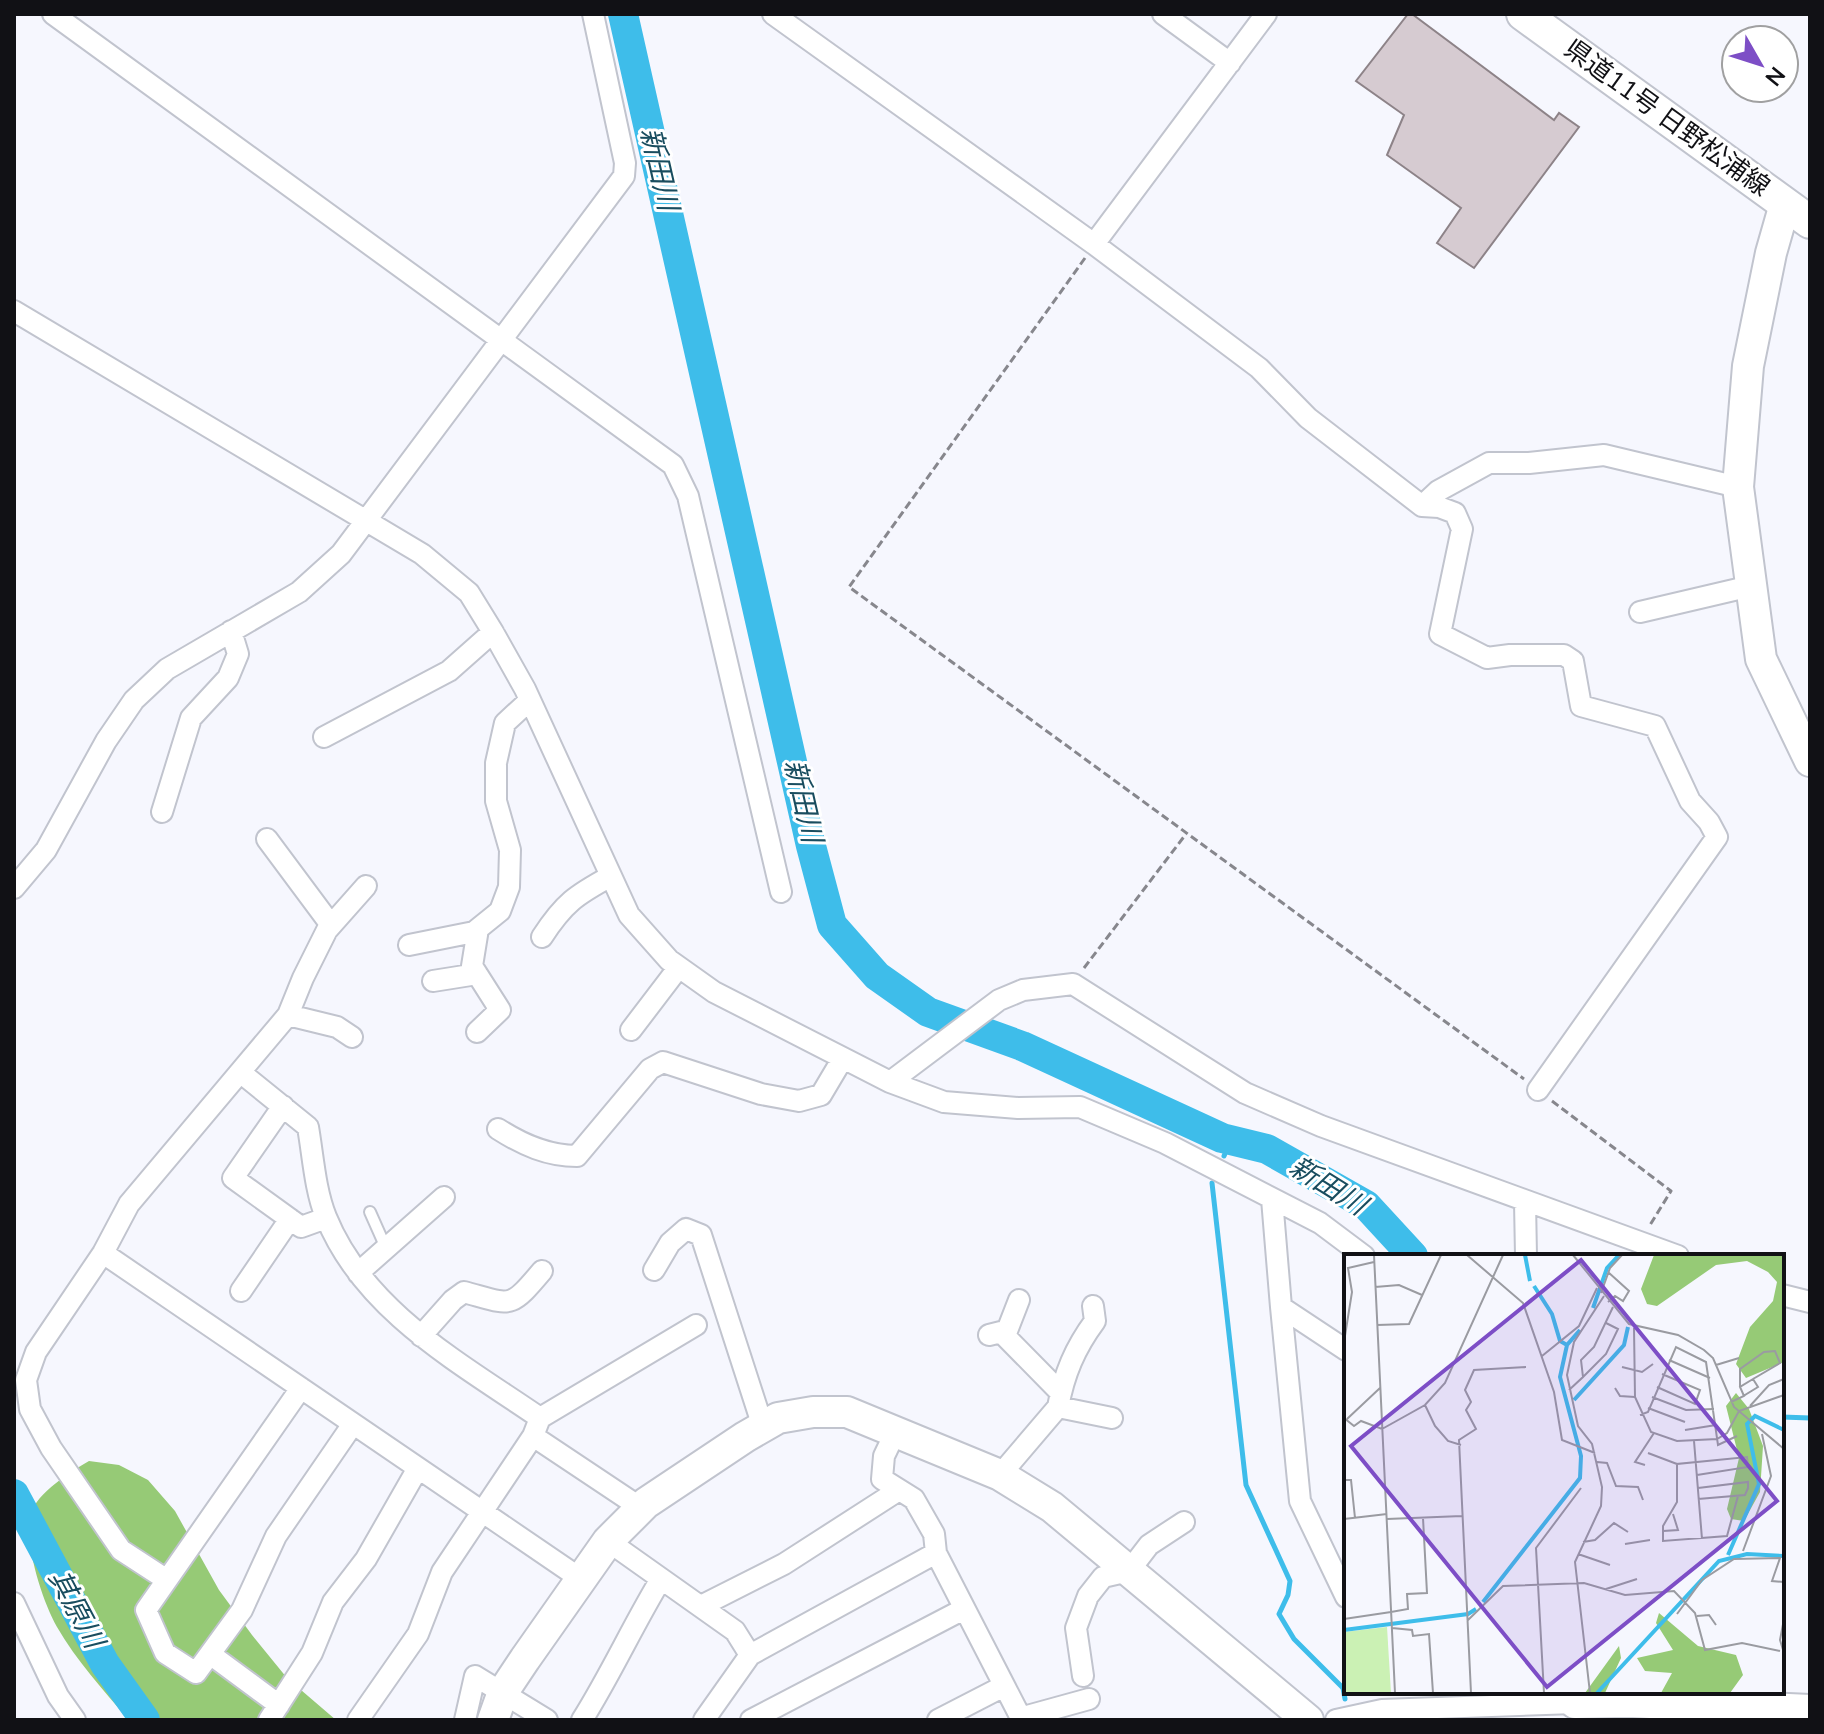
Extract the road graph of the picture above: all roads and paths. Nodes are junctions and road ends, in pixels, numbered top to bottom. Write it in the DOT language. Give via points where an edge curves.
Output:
graph roads {
  1 [pos="53,14"];
  2 [pos="593,14"];
  3 [pos="773,14"];
  4 [pos="1163,14"];
  5 [pos="1266,14"];
  6 [pos="1523,14"];
  7 [pos="1230,63"];
  8 [pos="1802,207"];
  9 [pos="1094,244"];
  10 [pos="14,311"];
  11 [pos="502,340"];
  12 [pos="1738,487"];
  13 [pos="1422,506"];
  14 [pos="367,521"];
  15 [pos="1751,586"];
  16 [pos="1640,612"];
  17 [pos="231,631"];
  18 [pos="493,632"];
  19 [pos="530,700"];
  20 [pos="324,737"];
  21 [pos="1810,761"];
  22 [pos="162,812"];
  23 [pos="1186,834"];
  24 [pos="267,839"];
  25 [pos="611,876"];
  26 [pos="366,886"];
  27 [pos="14,888"];
  28 [pos="781,892"];
  29 [pos="331,925"];
  30 [pos="478,929"];
  31 [pos="542,937"];
  32 [pos="409,945"];
  33 [pos="679,967"];
  34 [pos="477,974"];
  35 [pos="433,981"];
  36 [pos="1073,984"];
  37 [pos="288,1015"];
  38 [pos="631,1030"];
  39 [pos="477,1032"];
  40 [pos="352,1037"];
  41 [pos="843,1058"];
  42 [pos="240,1072"];
  43 [pos="890,1082"];
  44 [pos="1538,1090"];
  45 [pos="283,1106"];
  46 [pos="498,1129"];
  47 [pos="444,1197"];
  48 [pos="1272,1199"];
  49 [pos="1525,1202"];
  50 [pos="370,1212"];
  51 [pos="326,1218"];
  52 [pos="290,1219"];
  53 [pos="1640,1242"];
  54 [pos="386,1248"];
  55 [pos="103,1253"];
  56 [pos="1361,1254"];
  57 [pos="1526,1254"];
  58 [pos="1673,1254"];
  59 [pos="654,1270"];
  60 [pos="542,1271"];
  61 [pos="358,1273"];
  62 [pos="241,1291"];
  63 [pos="1784,1296"];
  64 [pos="1019,1300"];
  65 [pos="1810,1302"];
  66 [pos="1281,1307"];
  67 [pos="1099,1310"];
  68 [pos="696,1325"];
  69 [pos="421,1336"];
  70 [pos="1344,1349"];
  71 [pos="301,1388"];
  72 [pos="1060,1400"];
  73 [pos="1112,1418"];
  74 [pos="353,1424"];
  75 [pos="537,1427"];
  76 [pos="763,1427"];
  77 [pos="896,1431"];
  78 [pos="418,1468"];
  79 [pos="1000,1475"];
  80 [pos="899,1490"];
  81 [pos="641,1508"];
  82 [pos="484,1513"];
  83 [pos="1184,1522"];
  84 [pos="608,1541"];
  85 [pos="936,1553"];
  86 [pos="1129,1571"];
  87 [pos="581,1579"];
  88 [pos="661,1579"];
  89 [pos="167,1580"];
  90 [pos="1344,1593"];
  91 [pos="14,1603"];
  92 [pos="701,1606"];
  93 [pos="964,1609"];
  94 [pos="210,1654"];
  95 [pos="750,1655"];
  96 [pos="1083,1676"];
  97 [pos="1004,1686"];
  98 [pos="1089,1699"];
  99 [pos="1485,1699"];
  100 [pos="1606,1702"];
  101 [pos="498,1706"];
  102 [pos="1810,1710"];
  103 [pos="274,1712"];
  104 [pos="1532,1712"];
  105 [pos="1021,1719"];
  106 [pos="75,1720"];
  107 [pos="358,1720"];
  108 [pos="465,1720"];
  109 [pos="547,1720"];
  110 [pos="582,1720"];
  111 [pos="704,1720"];
  112 [pos="751,1720"];
  113 [pos="938,1720"];
  114 [pos="1308,1720"];
  115 [pos="1336,1720"];
  1 -- 11 [label="street"];
  2 -- 11 [label="street" via="624,176"];
  3 -- 9 [label="street"];
  4 -- 7 [label="street"];
  5 -- 7 [label="street"];
  6 -- 8 [label="main road, 県道11号 日野松浦線"];
  7 -- 9 [label="street"];
  8 -- 12 [label="street" via="1771,253 1748,366"];
  9 -- 13 [label="street" via="1259,368 1308,418"];
  9 -- 23 [label="path" via="849,587"];
  10 -- 14 [label="street"];
  11 -- 14 [label="street"];
  11 -- 28 [label="street" via="673,465 688,496"];
  12 -- 13 [label="street" via="1604,455 1489,463"];
  12 -- 15 [label="street"];
  13 -- 44 [label="street" via="1455,513 1462,529 1440,634 1487,658 1564,655 1573,661 1581,706 1655,726 1690,801 1717,837"];
  14 -- 17 [label="street" via="341,554 299,592"];
  14 -- 18 [label="street" via="422,554 469,593"];
  15 -- 16 [label="street"];
  15 -- 21 [label="street" via="1761,659"];
  17 -- 22 [label="street" via="238,654 228,678 191,718"];
  17 -- 27 [label="street" via="167,669 134,700 46,850"];
  18 -- 19 [label="street"];
  18 -- 20 [label="street" via="449,671 356,729"];
  19 -- 25 [label="street"];
  19 -- 30 [label="street" via="505,723 496,763 496,801 510,850 509,887 500,911"];
  23 -- 36 [label="path"];
  23 -- 44 [label="path"];
  24 -- 29 [label="street"];
  25 -- 31 [label="street" via="573,897"];
  25 -- 33 [label="street" via="629,915"];
  26 -- 29 [label="street"];
  29 -- 37 [label="street"];
  30 -- 32 [label="street"];
  30 -- 34 [label="street" via="472,966"];
  33 -- 38 [label="street"];
  33 -- 41 [label="street" via="714,992"];
  34 -- 35 [label="street"];
  34 -- 39 [label="street" via="500,1010"];
  36 -- 43 [label="street" via="1023,990 999,1000"];
  36 -- 49 [label="street" via="1245,1093"];
  37 -- 40 [label="street" via="337,1027"];
  37 -- 42 [label="street"];
  41 -- 43 [label="street"];
  41 -- 46 [label="street" via="821,1095 799,1101 663,1062 650,1069 577,1156 521,1144"];
  42 -- 45 [label="street"];
  42 -- 55 [label="street" via="129,1204"];
  43 -- 48 [label="street" via="944,1102 1080,1107 1165,1143"];
  44 -- 53 [label="path" via="1671,1191"];
  45 -- 51 [label="street" via="308,1127"];
  45 -- 52 [label="street" via="233,1178"];
  47 -- 54 [label="street"];
  48 -- 56 [label="street" via="1320,1223"];
  48 -- 66 [label="street"];
  49 -- 53 [label="street"];
  49 -- 57 [label="street"];
  50 -- 54 [label="lane"];
  51 -- 52 [label="street" via="301,1227"];
  51 -- 61 [label="street"];
  52 -- 62 [label="street"];
  53 -- 58 [label="street"];
  54 -- 61 [label="street"];
  55 -- 71 [label="street"];
  55 -- 89 [label="street" via="36,1352 26,1380 30,1409 121,1550"];
  59 -- 76 [label="street" via="686,1229 701,1235"];
  60 -- 69 [label="street" via="518,1299 506,1303 464,1292"];
  61 -- 69 [label="street"];
  63 -- 65 [label="street"];
  64 -- 72 [label="street" via="997,1335"];
  66 -- 70 [label="street"];
  66 -- 90 [label="street" via="1300,1501"];
  67 -- 72 [label="street" via="1063,1378"];
  68 -- 75 [label="street"];
  69 -- 75 [label="street"];
  71 -- 74 [label="street"];
  71 -- 89 [label="street"];
  72 -- 73 [label="street"];
  72 -- 79 [label="street"];
  74 -- 78 [label="street"];
  74 -- 94 [label="street" via="276,1536 242,1610"];
  75 -- 81 [label="street"];
  75 -- 82 [label="street"];
  76 -- 77 [label="street" via="778,1418 847,1412"];
  76 -- 81 [label="street"];
  77 -- 79 [label="street"];
  77 -- 80 [label="street" via="884,1456 882,1479"];
  78 -- 82 [label="street"];
  78 -- 103 [label="street" via="366,1559 333,1602 312,1653"];
  79 -- 86 [label="street" via="1052,1507"];
  80 -- 85 [label="street" via="914,1499 928,1522"];
  80 -- 92 [label="street" via="784,1564"];
  81 -- 84 [label="street"];
  82 -- 87 [label="street"];
  82 -- 107 [label="street" via="442,1572 418,1634"];
  83 -- 86 [label="street" via="1149,1545"];
  84 -- 87 [label="street"];
  84 -- 88 [label="street"];
  85 -- 93 [label="street"];
  85 -- 95 [label="street"];
  86 -- 96 [label="street" via="1103,1577 1088,1596 1076,1628"];
  86 -- 114 [label="street"];
  87 -- 101 [label="street"];
  88 -- 92 [label="street"];
  88 -- 110 [label="street"];
  89 -- 94 [label="street" via="146,1610 165,1653 196,1673"];
  91 -- 106 [label="street"];
  92 -- 95 [label="street" via="735,1631"];
  93 -- 97 [label="street"];
  93 -- 112 [label="street"];
  94 -- 103 [label="street"];
  95 -- 111 [label="street"];
  97 -- 105 [label="street"];
  97 -- 113 [label="street"];
  98 -- 105 [label="street"];
  99 -- 104 [label="street"];
  99 -- 115 [label="street"];
  100 -- 102 [label="street"];
  100 -- 104 [label="street"];
  101 -- 108 [label="street" via="475,1676"];
  101 -- 109 [label="street"];
}
